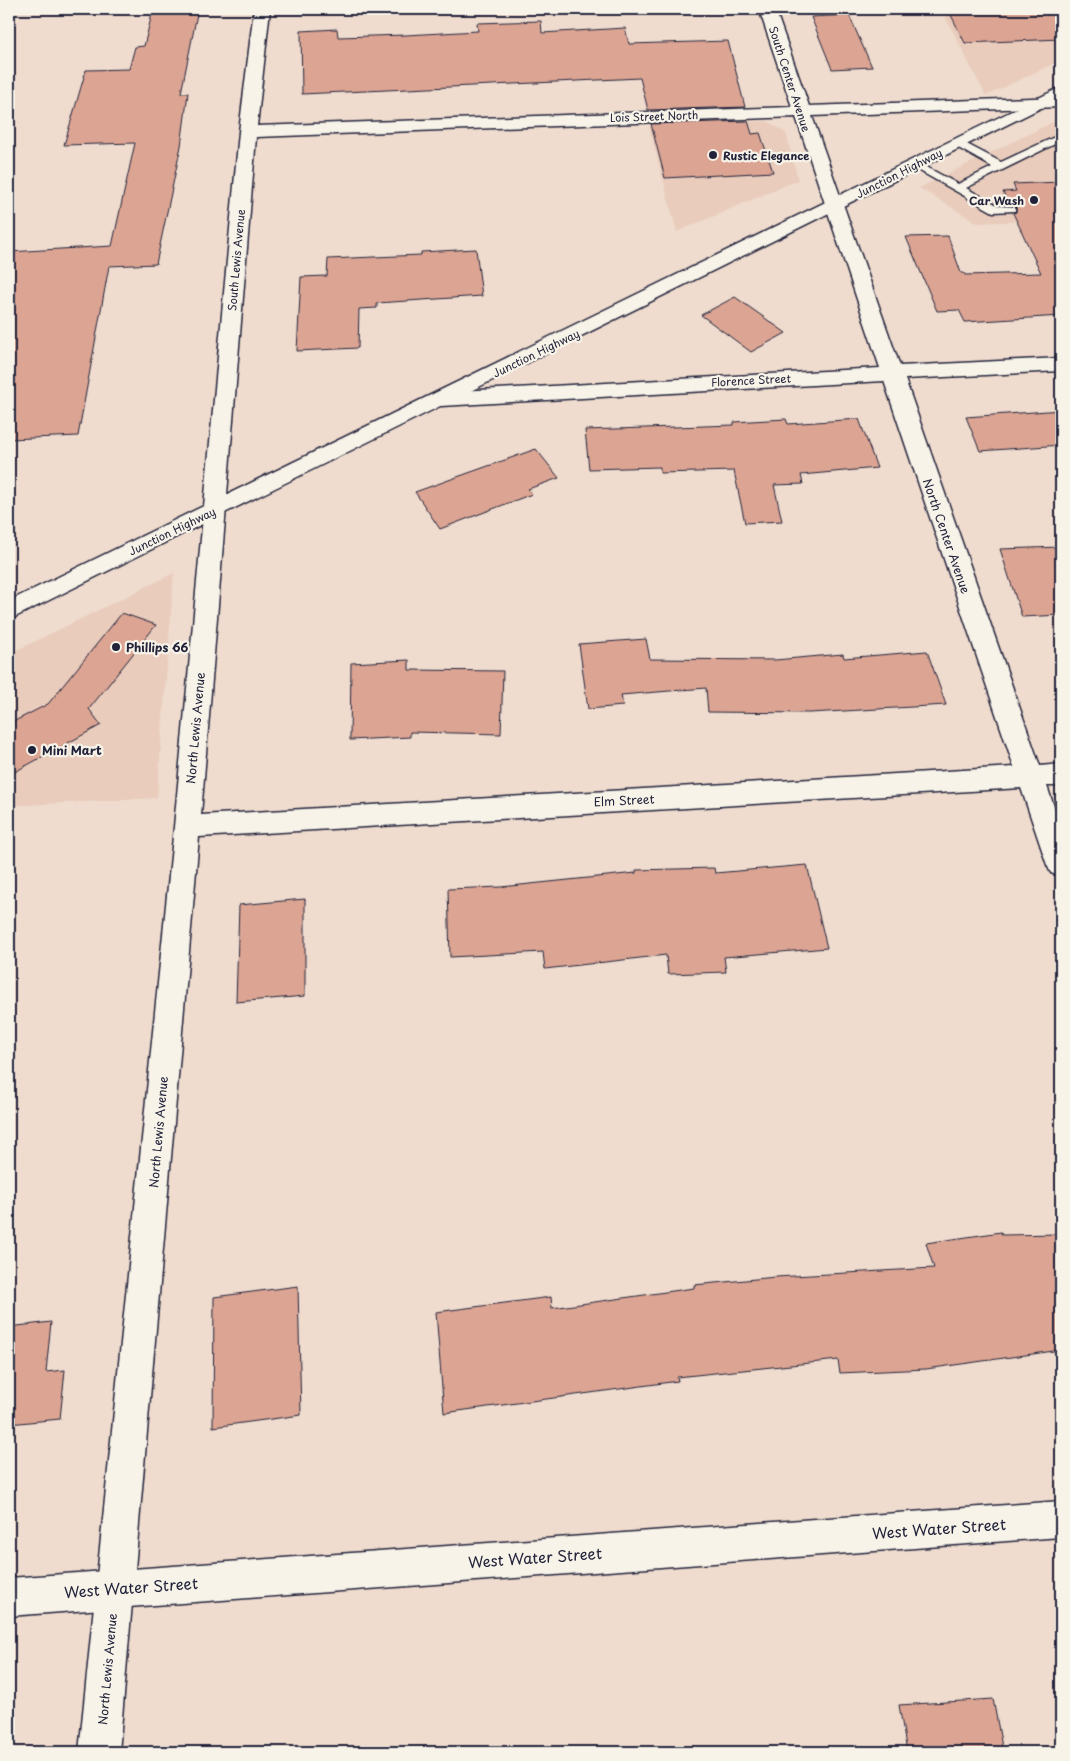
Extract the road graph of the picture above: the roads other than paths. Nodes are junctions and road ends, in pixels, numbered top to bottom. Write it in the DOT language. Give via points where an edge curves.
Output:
graph roads {
  1 [pos="262,9"];
  2 [pos="767,9"];
  3 [pos="1061,92"];
  4 [pos="1061,102"];
  5 [pos="1038,103"];
  6 [pos="800,110"];
  7 [pos="248,132"];
  8 [pos="1061,137"];
  9 [pos="957,143"];
  10 [pos="915,164"];
  11 [pos="1001,167"];
  12 [pos="958,188"];
  13 [pos="833,206"];
  14 [pos="1011,209"];
  15 [pos="1061,364"];
  16 [pos="891,372"];
  17 [pos="441,399"];
  18 [pos="213,511"];
  19 [pos="9,611"];
  20 [pos="1061,774"];
  21 [pos="1030,776"];
  22 [pos="187,827"];
  23 [pos="1061,865"];
  24 [pos="1061,1519"];
  25 [pos="115,1588"];
  26 [pos="9,1597"];
  27 [pos="99,1752"];
  1 -- 7 [label="street, South Lewis Avenue"];
  2 -- 6 [label="street, South Center Avenue"];
  3 -- 5 [label="street, Junction Highway"];
  4 -- 5 [label="street, Lois Street North"];
  5 -- 6 [label="street, Lois Street North"];
  5 -- 9 [label="street, Junction Highway"];
  6 -- 7 [label="street, Lois Street North"];
  6 -- 13 [label="street, South Center Avenue"];
  7 -- 18 [label="street, South Lewis Avenue"];
  8 -- 11 [label="lane"];
  9 -- 10 [label="street, Junction Highway"];
  9 -- 11 [label="lane"];
  10 -- 12 [label="lane"];
  10 -- 13 [label="street, Junction Highway"];
  11 -- 12 [label="lane"];
  12 -- 14 [label="lane" via="997,210"];
  13 -- 16 [label="street, North Center Avenue"];
  13 -- 17 [label="street, Junction Highway"];
  15 -- 16 [label="street, Florence Street"];
  16 -- 17 [label="street, Florence Street"];
  16 -- 21 [label="street, North Center Avenue"];
  17 -- 18 [label="street, Junction Highway"];
  18 -- 19 [label="street, Junction Highway"];
  18 -- 22 [label="street, North Lewis Avenue"];
  20 -- 21 [label="street, Elm Street"];
  21 -- 22 [label="street, Elm Street"];
  21 -- 23 [label="street, North Center Avenue"];
  22 -- 25 [label="street, North Lewis Avenue"];
  24 -- 25 [label="street, West Water Street"];
  25 -- 26 [label="street, West Water Street"];
  25 -- 27 [label="street, North Lewis Avenue"];
}
